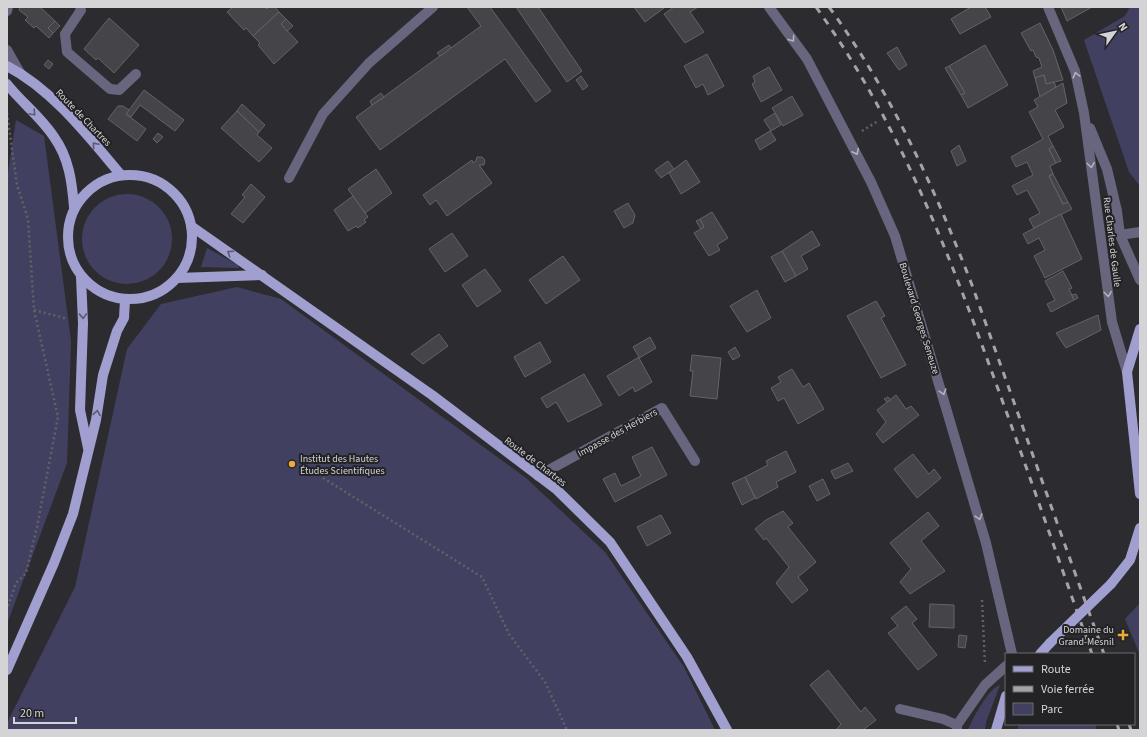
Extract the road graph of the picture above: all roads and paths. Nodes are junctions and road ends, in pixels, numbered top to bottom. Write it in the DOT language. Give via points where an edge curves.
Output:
graph roads {
  1 [pos="8,7"];
  2 [pos="80,7"];
  3 [pos="433,7"];
  4 [pos="769,7"];
  5 [pos="1048,7"];
  6 [pos="7,11"];
  7 [pos="7,50"];
  8 [pos="7,66"];
  9 [pos="20,73"];
  10 [pos="136,74"];
  11 [pos="7,84"];
  12 [pos="7,113"];
  13 [pos="1084,113"];
  14 [pos="878,121"];
  15 [pos="860,132"];
  16 [pos="121,175"];
  17 [pos="289,178"];
  18 [pos="74,208"];
  19 [pos="191,226"];
  20 [pos="1140,232"];
  21 [pos="1120,236"];
  22 [pos="262,274"];
  23 [pos="81,277"];
  24 [pos="177,278"];
  25 [pos="1140,280"];
  26 [pos="125,300"];
  27 [pos="34,310"];
  28 [pos="70,319"];
  29 [pos="1140,329"];
  30 [pos="1127,372"];
  31 [pos="89,451"];
  32 [pos="695,461"];
  33 [pos="538,476"];
  34 [pos="323,478"];
  35 [pos="1140,494"];
  36 [pos="1140,528"];
  37 [pos="982,597"];
  38 [pos="8,606"];
  39 [pos="1012,653"];
  40 [pos="1041,653"];
  41 [pos="1005,667"];
  42 [pos="7,670"];
  43 [pos="985,684"];
  44 [pos="1005,699"];
  45 [pos="900,709"];
  46 [pos="957,727"];
  47 [pos="567,730"];
  48 [pos="727,730"];
  49 [pos="996,730"];
  1 -- 6 [label="street"];
  2 -- 10 [label="street" via="81,10 65,34 67,52 110,89 119,90"];
  3 -- 17 [label="street" via="369,64 323,114"];
  4 -- 39 [label="street, Boulevard Georges Seneuze, one-way" via="807,59 871,182 895,236 986,542"];
  13 -- 5 [label="street, Rue Charles de Gaulle, one-way" via="1075,71"];
  7 -- 9 [label="street"];
  8 -- 9 [label="main road, Route de Chartres"];
  16 -- 9 [label="main road, Route de Chartres, one-way" via="58,104"];
  11 -- 18 [label="main road, one-way" via="54,137 70,170"];
  12 -- 27 [label="path" via="17,185 28,219"];
  13 -- 21 [label="street, Rue Charles de Gaulle" via="1107,169"];
  13 -- 30 [label="street, Rue Charles de Gaulle, one-way" via="1112,322"];
  14 -- 15 [label="path"];
  16 -- 18 [label="main road" via="107,178 94,186 83,195"];
  16 -- 19 [label="main road" via="140,175 158,181 173,192 185,208"];
  18 -- 23 [label="main road" via="67,228 68,249"];
  22 -- 19 [label="main road, Route de Chartres, one-way"];
  19 -- 24 [label="main road" via="190,254"];
  20 -- 21 [label="street"];
  21 -- 25 [label="street, Rue Charles de Gaulle"];
  22 -- 24 [label="main road"];
  22 -- 33 [label="main road, Route de Chartres" via="432,395"];
  23 -- 26 [label="main road" via="108,296"];
  23 -- 31 [label="main road, one-way" via="83,323 80,410"];
  24 -- 26 [label="main road" via="153,295"];
  31 -- 26 [label="main road, one-way" via="103,375 124,318"];
  27 -- 28 [label="path"];
  27 -- 38 [label="path" via="58,417 26,573 16,583"];
  29 -- 30 [label="main road, Rue Charles de Gaulle"];
  30 -- 35 [label="main road, Rue Charles de Gaulle"];
  31 -- 42 [label="main road" via="73,514"];
  32 -- 33 [label="street, Impasse des Herbiers" via="662,408"];
  33 -- 48 [label="main road, Route de Chartres" via="556,489 610,542 687,657"];
  34 -- 47 [label="path" via="482,577 509,634 545,682"];
  36 -- 40 [label="main road, bridge" via="1130,560 1111,584"];
  37 -- 43 [label="path"];
  41 -- 43 [label="street"];
  43 -- 46 [label="street"];
  44 -- 49 [label="main road"];
  45 -- 46 [label="street" via="943,719"];
}
